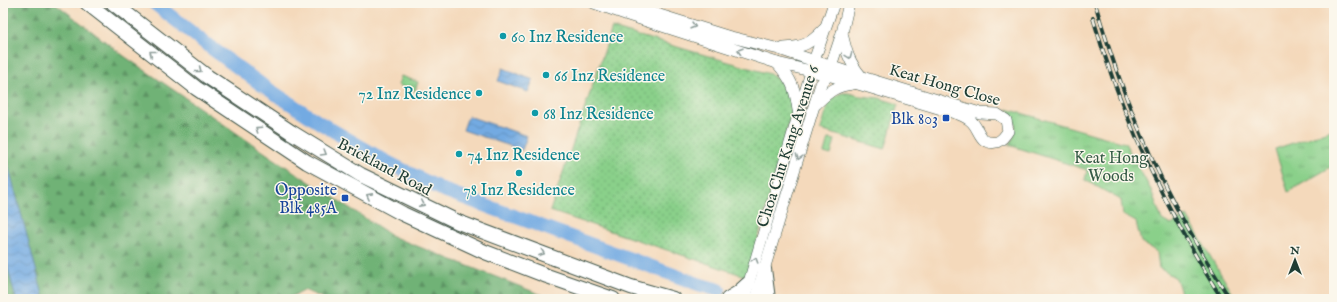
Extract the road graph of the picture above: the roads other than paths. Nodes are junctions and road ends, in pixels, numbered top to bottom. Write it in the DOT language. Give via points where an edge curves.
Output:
graph roads {
  1 [pos="87,3"];
  2 [pos="114,3"];
  3 [pos="594,3"];
  4 [pos="621,3"];
  5 [pos="834,3"];
  6 [pos="850,3"];
  7 [pos="825,28"];
  8 [pos="842,33"];
  9 [pos="779,49"];
  10 [pos="815,60"];
  11 [pos="777,63"];
  12 [pos="829,70"];
  13 [pos="812,71"];
  14 [pos="859,80"];
  15 [pos="814,106"];
  16 [pos="798,115"];
  17 [pos="764,269"];
  18 [pos="748,284"];
  19 [pos="613,299"];
  20 [pos="673,299"];
  21 [pos="728,299"];
  22 [pos="744,299"];
  23 [pos="755,299"];
  24 [pos="768,299"];
  19 -- 1 [label="main road, Brickland Road, one-way" via="485,252 403,214 307,162 196,88"];
  2 -- 20 [label="main road, Brickland Road, one-way" via="208,77 361,175 458,222 632,287"];
  11 -- 3 [label="street, one-way"];
  4 -- 9 [label="street, one-way" via="727,36"];
  5 -- 7 [label="street, Choa Chu Kang Avenue 6"];
  6 -- 8 [label="street, Choa Chu Kang Avenue 6"];
  7 -- 9 [label="street" via="806,45"];
  7 -- 10 [label="street, Choa Chu Kang Avenue 6"];
  8 -- 12 [label="street, Choa Chu Kang Avenue 6"];
  8 -- 14 [label="street, one-way"];
  9 -- 10 [label="street"];
  10 -- 12 [label="street"];
  10 -- 13 [label="street, Choa Chu Kang Avenue 6"];
  11 -- 13 [label="street"];
  11 -- 16 [label="street" via="795,88"];
  12 -- 13 [label="street"];
  12 -- 14 [label="street, Keat Hong Close"];
  12 -- 15 [label="street, Choa Chu Kang Avenue 6"];
  13 -- 16 [label="street, Choa Chu Kang Avenue 6"];
  14 -- 14 [label="street, Keat Hong Close" via="980,113 997,114 1006,120 1008,131 997,142 985,141 968,118"];
  14 -- 15 [label="street" via="841,85"];
  15 -- 17 [label="street, Choa Chu Kang Avenue 6, one-way"];
  18 -- 16 [label="street, Choa Chu Kang Avenue 6, one-way"];
  17 -- 23 [label="street, Choa Chu Kang Avenue 6"];
  17 -- 24 [label="main road"];
  18 -- 21 [label="main road"];
  18 -- 22 [label="street, Choa Chu Kang Avenue 6"];
}
